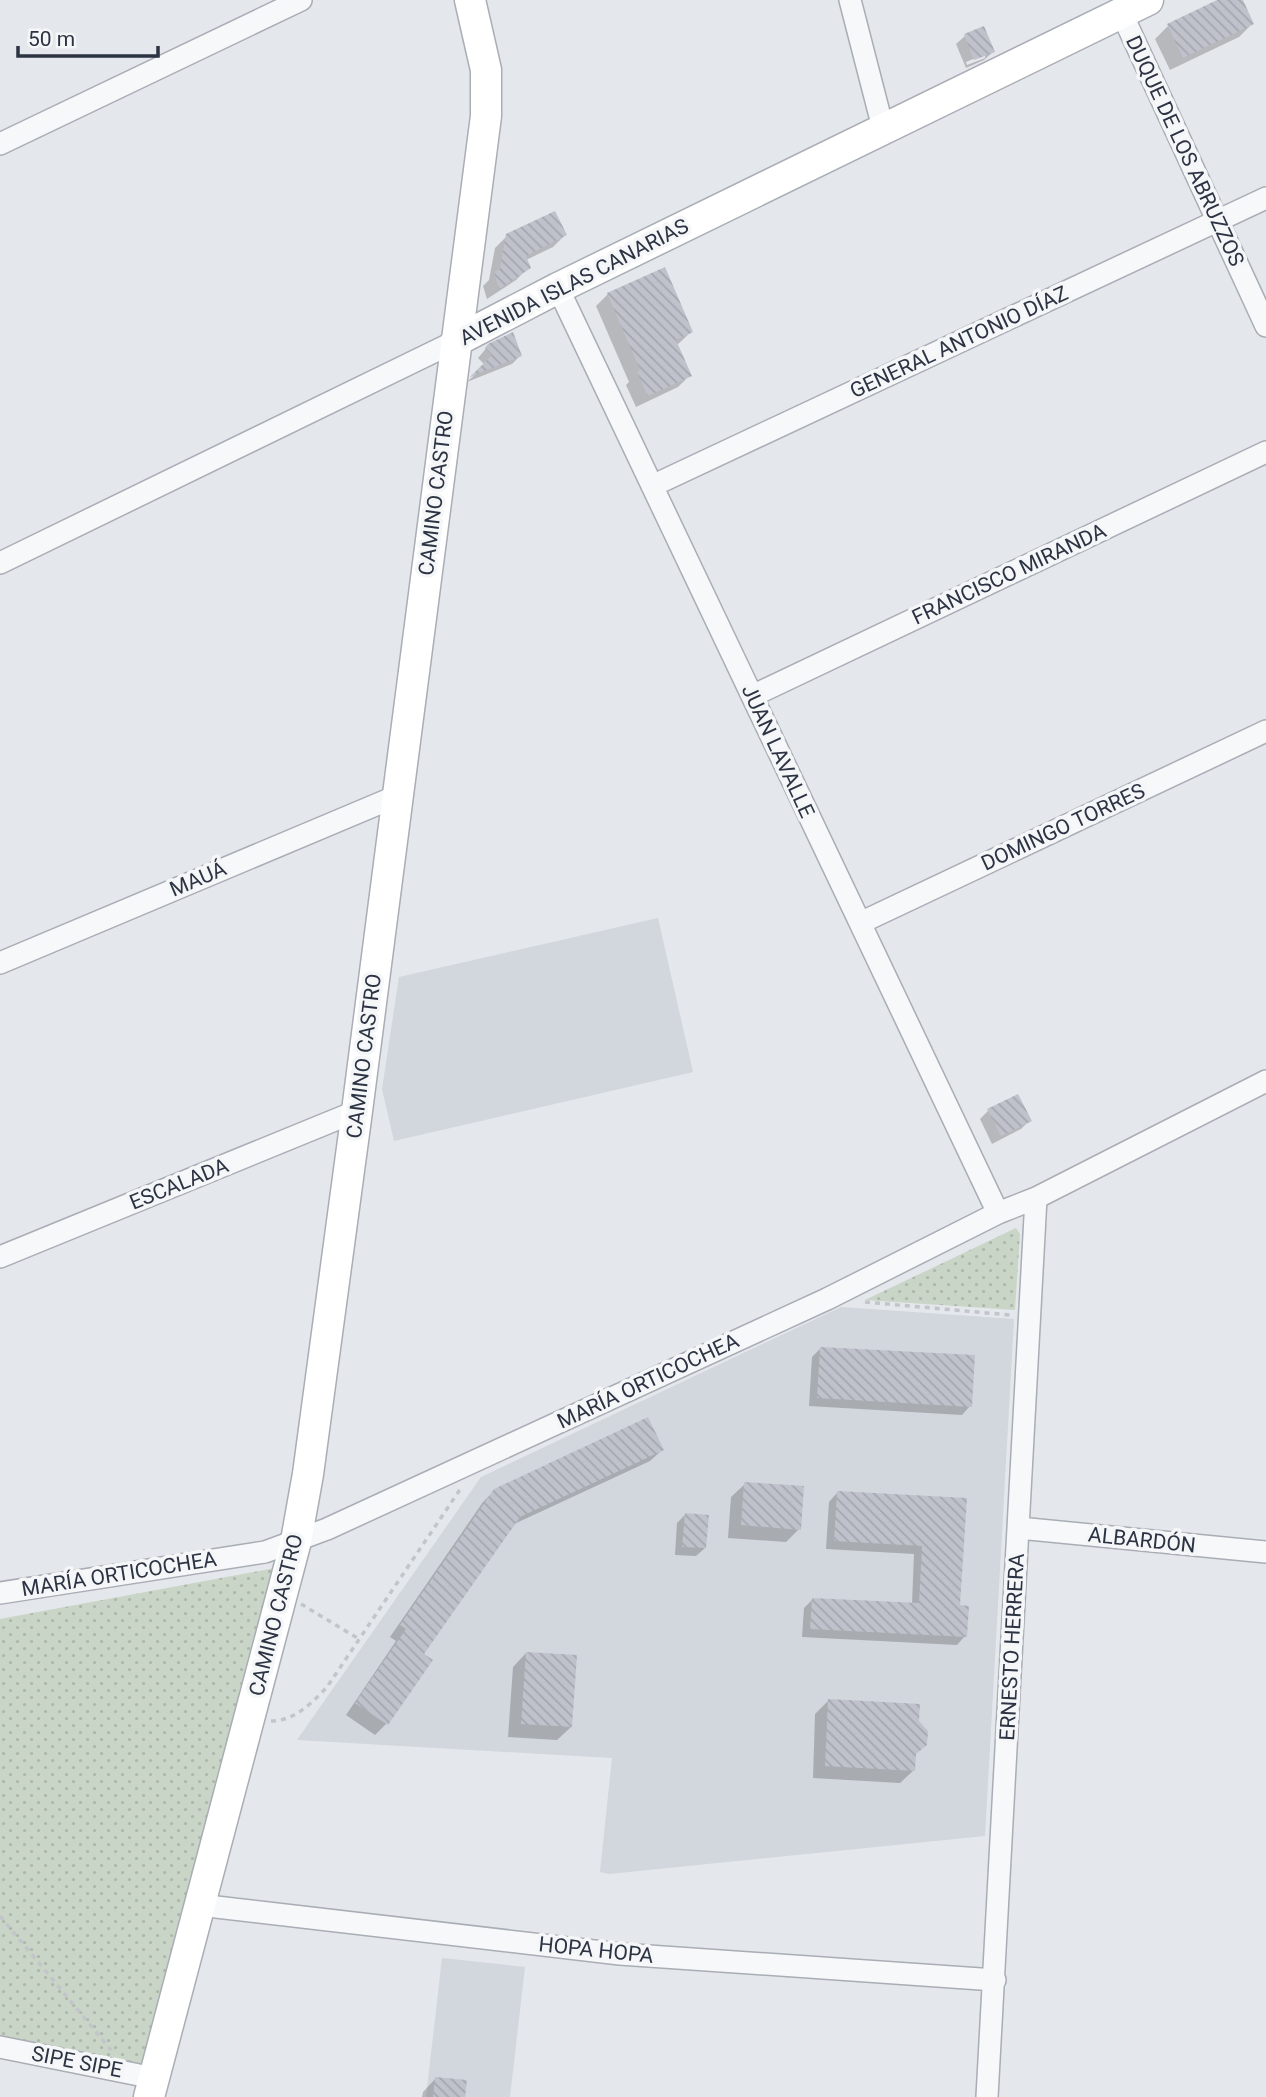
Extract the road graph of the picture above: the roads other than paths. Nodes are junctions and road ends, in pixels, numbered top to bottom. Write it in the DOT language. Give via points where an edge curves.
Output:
graph roads {
  1 [pos="301,0"];
  2 [pos="470,0"];
  3 [pos="850,0"];
  4 [pos="1135,7"];
  5 [pos="883,128"];
  6 [pos="0,144"];
  7 [pos="1266,198"];
  8 [pos="1218,221"];
  9 [pos="558,288"];
  10 [pos="1266,326"];
  11 [pos="456,341"];
  12 [pos="1266,452"];
  13 [pos="652,486"];
  14 [pos="0,563"];
  15 [pos="752,696"];
  16 [pos="1266,731"];
  17 [pos="397,796"];
  18 [pos="860,923"];
  19 [pos="0,963"];
  20 [pos="1266,1081"];
  21 [pos="358,1111"];
  22 [pos="1036,1198"];
  23 [pos="998,1213"];
  24 [pos="0,1257"];
  25 [pos="1019,1528"];
  26 [pos="296,1541"];
  27 [pos="1266,1552"];
  28 [pos="0,1593"];
  29 [pos="199,1906"];
  30 [pos="995,1980"];
  31 [pos="0,2047"];
  32 [pos="144,2082"];
  33 [pos="987,2097"];
  1 -- 6 [label="street"];
  2 -- 11 [label="street, CAMINO CASTRO" via="487,96"];
  3 -- 5 [label="street"];
  4 -- 5 [label="street, AVENIDA ISLAS CANARIAS"];
  4 -- 8 [label="street, DUQUE DE LOS ABRUZZOS"];
  5 -- 9 [label="street, AVENIDA ISLAS CANARIAS"];
  7 -- 8 [label="street, GENERAL ANTONIO DÍAZ"];
  8 -- 10 [label="street, DUQUE DE LOS ABRUZZOS"];
  8 -- 13 [label="street, GENERAL ANTONIO DÍAZ"];
  9 -- 11 [label="street, AVENIDA ISLAS CANARIAS"];
  9 -- 13 [label="street, JUAN LAVALLE"];
  11 -- 14 [label="street, AVENIDA ISLAS CANARIAS"];
  11 -- 17 [label="street, CAMINO CASTRO"];
  12 -- 15 [label="street, FRANCISCO MIRANDA"];
  13 -- 15 [label="street, JUAN LAVALLE"];
  15 -- 18 [label="street, JUAN LAVALLE"];
  16 -- 18 [label="street, DOMINGO TORRES"];
  17 -- 19 [label="street, MAUÁ"];
  17 -- 21 [label="street, CAMINO CASTRO"];
  18 -- 23 [label="street, JUAN LAVALLE"];
  20 -- 22 [label="street, MARÍA ORTICOCHEA"];
  21 -- 24 [label="street, ESCALADA"];
  21 -- 26 [label="street, CAMINO CASTRO"];
  22 -- 23 [label="street, MARÍA ORTICOCHEA"];
  22 -- 25 [label="street, ERNESTO HERRERA"];
  23 -- 26 [label="street, MARÍA ORTICOCHEA" via="827,1298"];
  25 -- 27 [label="street, ALBARDÓN"];
  25 -- 30 [label="street, ERNESTO HERRERA"];
  26 -- 28 [label="street, MARÍA ORTICOCHEA" via="265,1552"];
  26 -- 29 [label="street, CAMINO CASTRO"];
  29 -- 30 [label="street, HOPA HOPA" via="620,1954"];
  29 -- 32 [label="street, CAMINO CASTRO"];
  30 -- 33 [label="street, ERNESTO HERRERA"];
  31 -- 32 [label="street, SIPE SIPE"];
}
